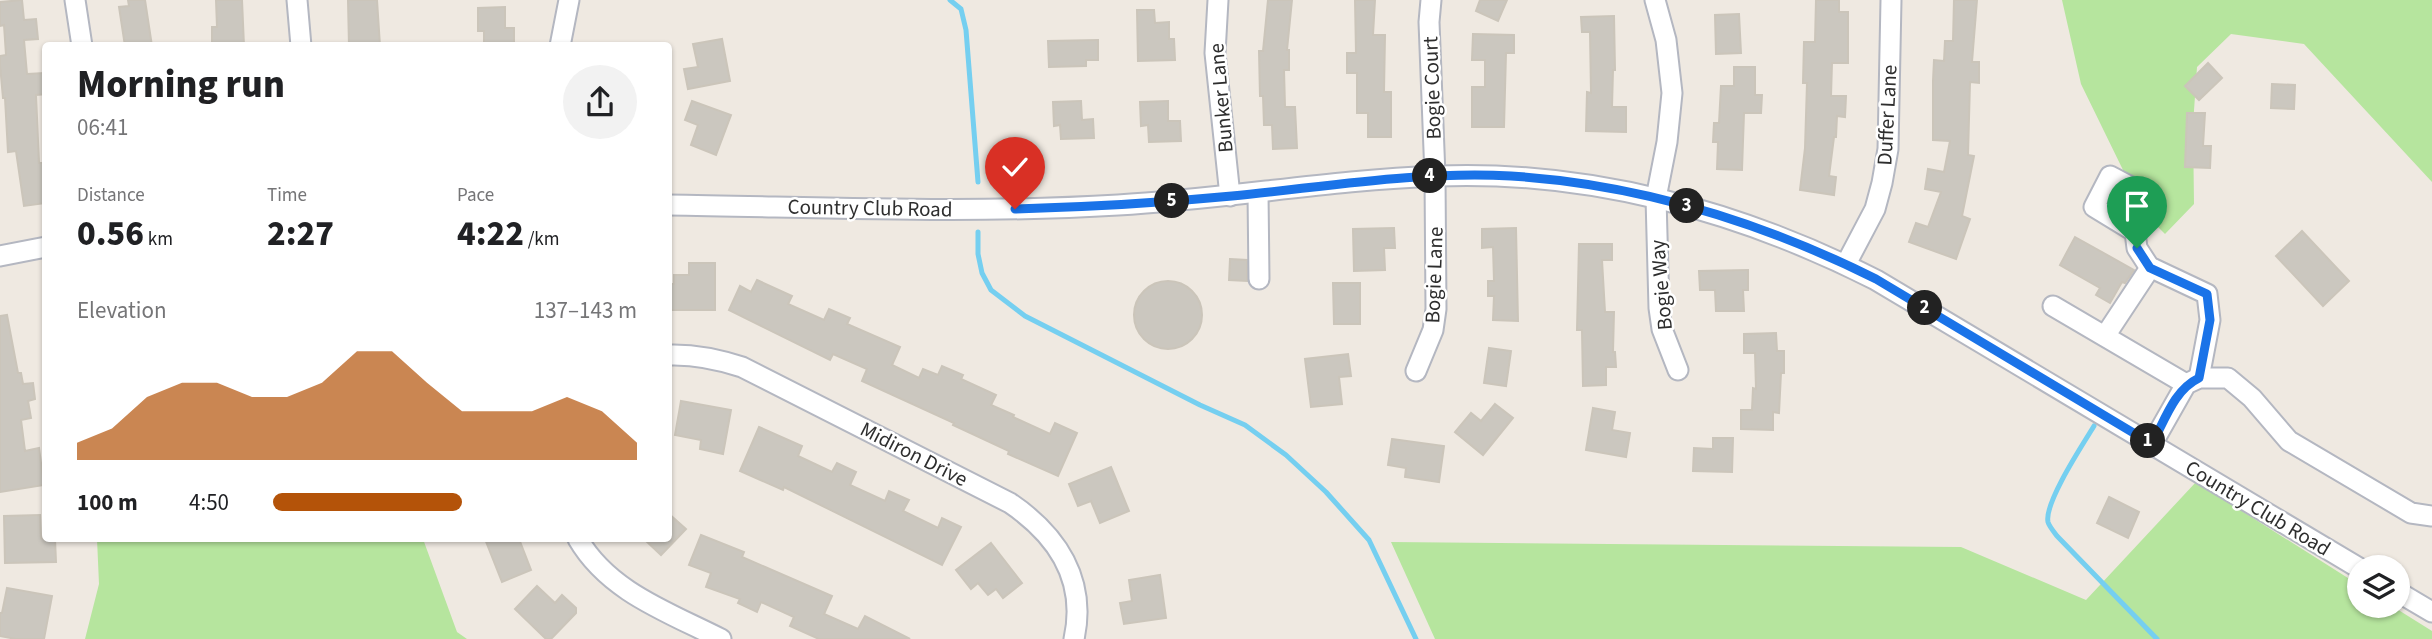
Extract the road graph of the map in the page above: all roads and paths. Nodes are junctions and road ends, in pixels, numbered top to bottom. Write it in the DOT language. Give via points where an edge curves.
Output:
graph roads {
  1 [pos="75,0"];
  2 [pos="297,0"];
  3 [pos="569,0"];
  4 [pos="1218,0"];
  5 [pos="1431,0"];
  6 [pos="1655,0"];
  7 [pos="1891,0"];
  8 [pos="81,42"];
  9 [pos="301,42"];
  10 [pos="561,42"];
  11 [pos="1435,176"];
  12 [pos="1258,193"];
  13 [pos="1230,196"];
  14 [pos="1656,198"];
  15 [pos="672,205"];
  16 [pos="2134,232"];
  17 [pos="42,248"];
  18 [pos="0,256"];
  19 [pos="1846,264"];
  20 [pos="2150,268"];
  21 [pos="1259,279"];
  22 [pos="2053,306"];
  23 [pos="2105,336"];
  24 [pos="672,355"];
  25 [pos="1678,370"];
  26 [pos="1416,371"];
  27 [pos="2193,381"];
  28 [pos="2152,444"];
  29 [pos="2432,516"];
  30 [pos="580,542"];
  31 [pos="2347,561"];
  32 [pos="2410,599"];
  33 [pos="2432,612"];
  34 [pos="721,639"];
  35 [pos="1074,639"];
  1 -- 8 [label="street"];
  2 -- 9 [label="street"];
  3 -- 10 [label="street"];
  4 -- 13 [label="street, Bunker Lane" via="1215,53"];
  5 -- 11 [label="street, Bogie Court"];
  6 -- 14 [label="street" via="1666,40 1672,93"];
  7 -- 19 [label="street, Duffer Lane" via="1888,149 1875,209"];
  11 -- 12 [label="street, Country Club Road"];
  11 -- 14 [label="street, Country Club Road" via="1567,181"];
  11 -- 26 [label="street, Bogie Lane" via="1436,309 1433,330"];
  12 -- 13 [label="street, Country Club Road"];
  12 -- 21 [label="street"];
  13 -- 15 [label="street, Country Club Road" via="985,210"];
  14 -- 19 [label="street, Country Club Road" via="1754,226"];
  14 -- 25 [label="street, Bogie Way" via="1659,308"];
  16 -- 20 [label="street" via="2137,248"];
  17 -- 18 [label="street"];
  19 -- 28 [label="street, Country Club Road"];
  20 -- 23 [label="street"];
  20 -- 27 [label="street" via="2207,294 2210,320"];
  22 -- 23 [label="street"];
  23 -- 27 [label="street"];
  24 -- 35 [label="street, Midiron Drive" via="715,358 742,367 1030,516 1054,542 1070,574 1077,610"];
  27 -- 28 [label="street"];
  27 -- 29 [label="street" via="2228,377 2289,440 2411,513"];
  28 -- 31 [label="street, Country Club Road"];
  30 -- 34 [label="street" via="615,583"];
  32 -- 33 [label="street"];
}
